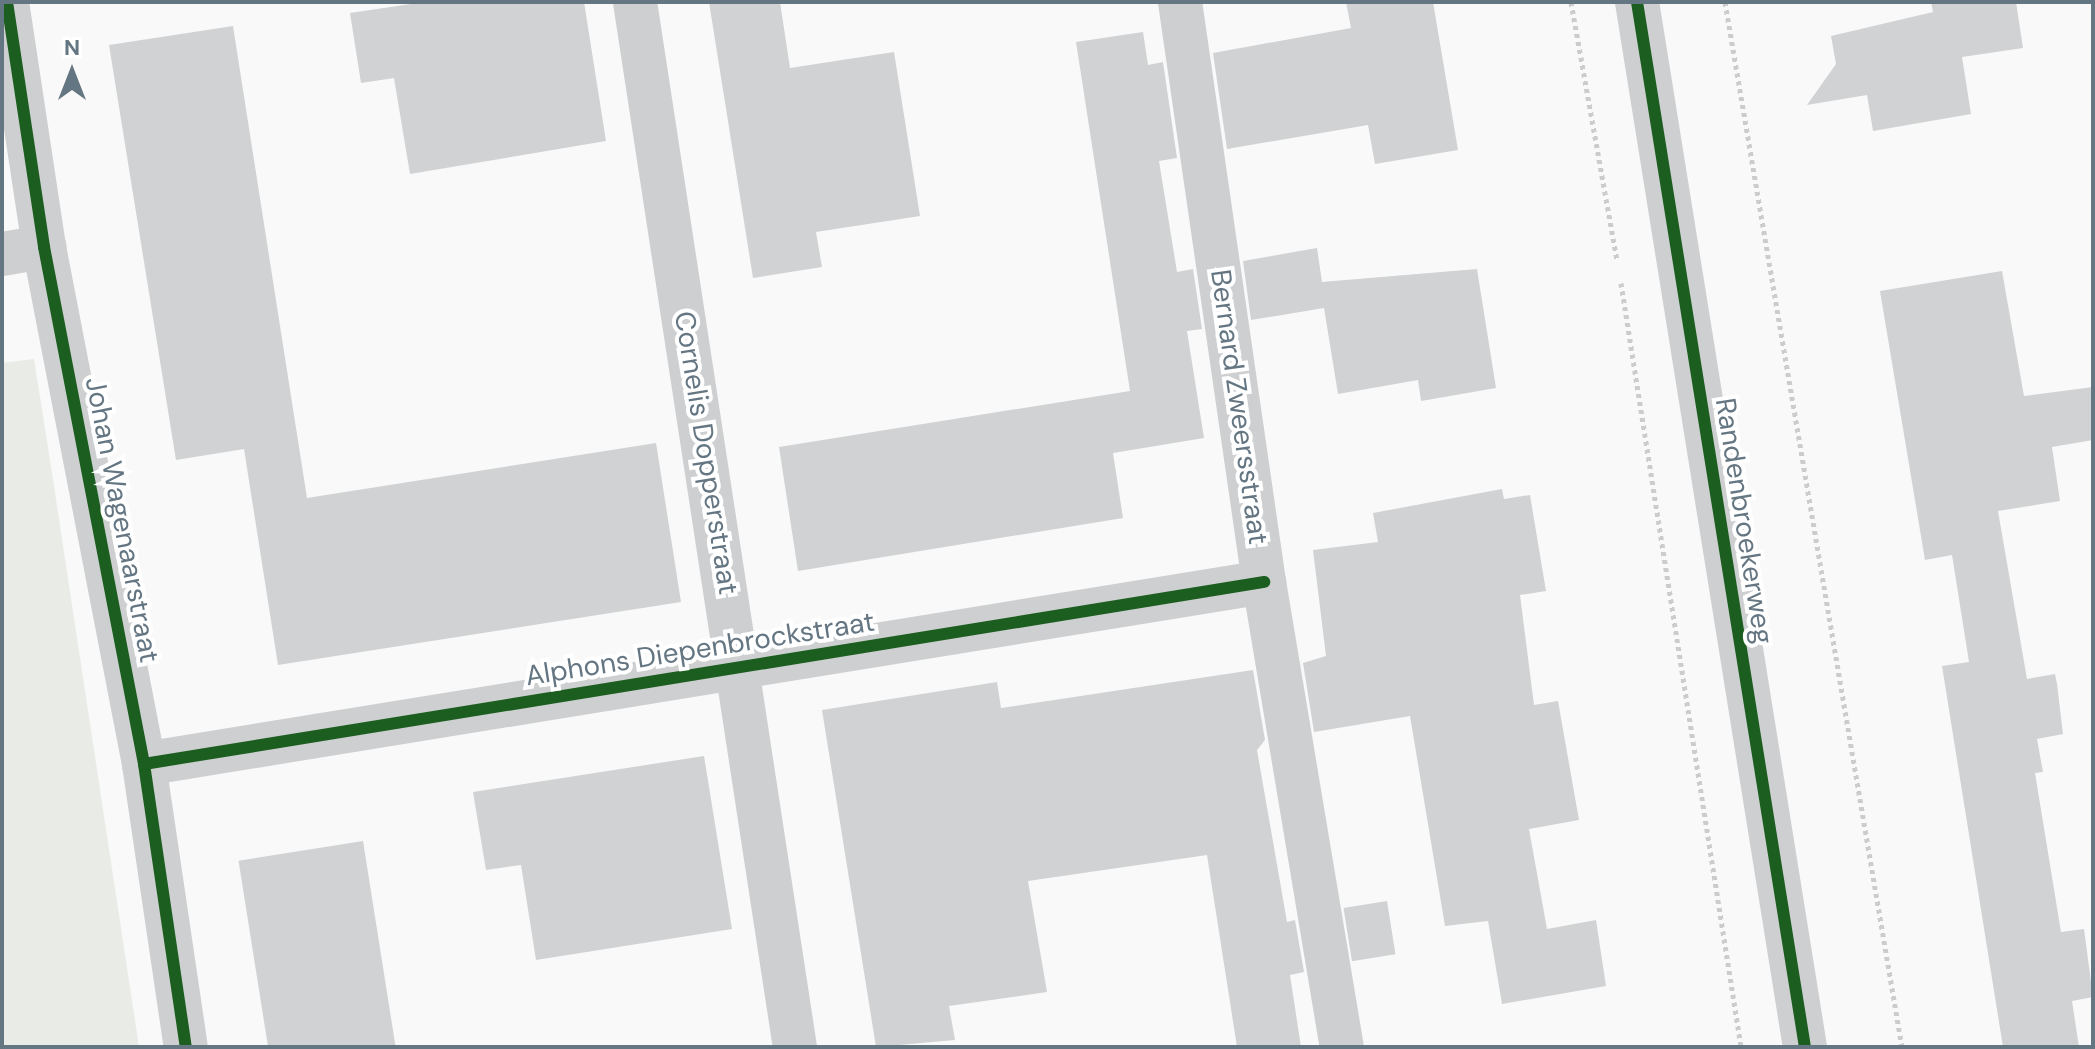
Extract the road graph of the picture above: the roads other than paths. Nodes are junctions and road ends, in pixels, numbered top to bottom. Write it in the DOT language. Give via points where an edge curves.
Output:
graph roads {
  1 [pos="7,2"];
  2 [pos="635,2"];
  3 [pos="1180,2"];
  4 [pos="1637,2"];
  5 [pos="44,247"];
  6 [pos="2,254"];
  7 [pos="1264,582"];
  8 [pos="740,667"];
  9 [pos="144,764"];
  10 [pos="186,1047"];
  11 [pos="795,1047"];
  12 [pos="1342,1047"];
  13 [pos="1805,1047"];
  1 -- 5 [label="street, Johan Wagenaarstraat"];
  2 -- 8 [label="street, Cornelis Dopperstraat"];
  3 -- 7 [label="street, Bernard Zweersstraat"];
  4 -- 13 [label="street, Randenbroekerweg"];
  5 -- 6 [label="street"];
  5 -- 9 [label="street, Johan Wagenaarstraat"];
  7 -- 8 [label="street, Alphons Diepenbrockstraat"];
  7 -- 12 [label="street, Bernard Zweersstraat"];
  8 -- 9 [label="street, Alphons Diepenbrockstraat"];
  8 -- 11 [label="street, Cornelis Dopperstraat"];
  9 -- 10 [label="street, Johan Wagenaarstraat"];
}
